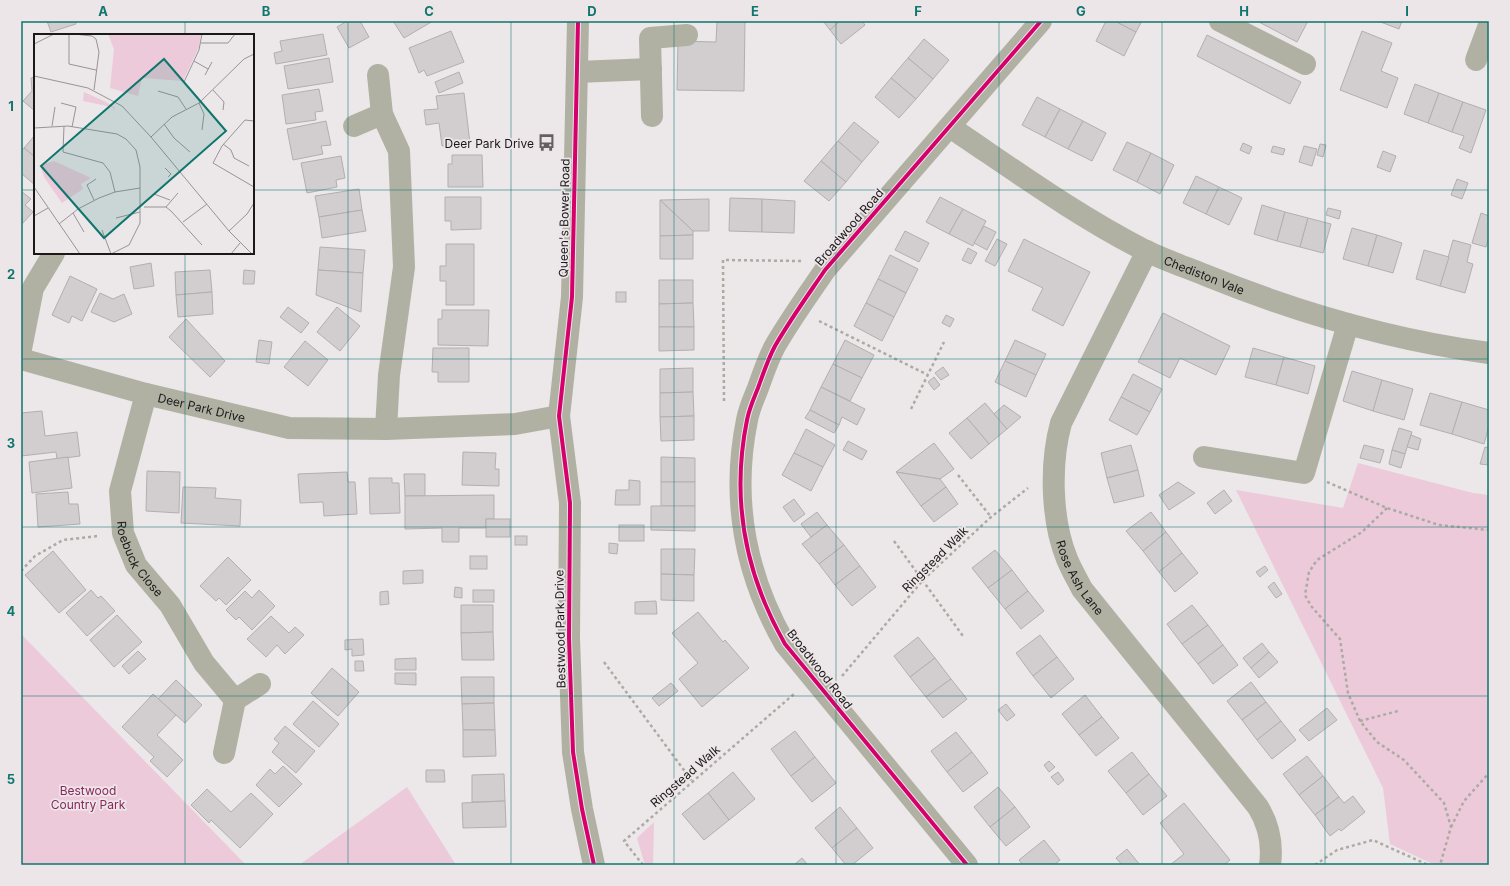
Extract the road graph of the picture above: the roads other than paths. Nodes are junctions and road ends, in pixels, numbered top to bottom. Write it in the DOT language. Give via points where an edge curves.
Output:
graph roads {
  1 [pos="578,21"];
  2 [pos="1041,21"];
  3 [pos="1220,21"];
  4 [pos="1483,24"];
  5 [pos="687,35"];
  6 [pos="1476,60"];
  7 [pos="1305,64"];
  8 [pos="651,69"];
  9 [pos="577,72"];
  10 [pos="378,75"];
  11 [pos="382,114"];
  12 [pos="652,116"];
  13 [pos="354,126"];
  14 [pos="950,127"];
  15 [pos="1147,251"];
  16 [pos="53,254"];
  17 [pos="1348,324"];
  18 [pos="21,349"];
  19 [pos="1489,353"];
  20 [pos="21,359"];
  21 [pos="146,394"];
  22 [pos="559,416"];
  23 [pos="386,429"];
  24 [pos="1204,457"];
  25 [pos="260,684"];
  26 [pos="235,700"];
  27 [pos="224,753"];
  28 [pos="594,865"];
  29 [pos="967,865"];
  30 [pos="1270,865"];
  1 -- 9 [label="street, Queen's Bower Road"];
  2 -- 14 [label="street, Broadwood Road"];
  3 -- 7 [label="street"];
  4 -- 6 [label="street"];
  5 -- 8 [label="street" via="650,38"];
  8 -- 9 [label="street"];
  8 -- 12 [label="street"];
  9 -- 22 [label="street, Queen's Bower Road" via="572,297"];
  10 -- 11 [label="street"];
  11 -- 13 [label="street"];
  11 -- 23 [label="street" via="399,150 404,267 389,375"];
  14 -- 15 [label="street, Chediston Vale" via="1039,187"];
  14 -- 29 [label="street, Broadwood Road" via="825,270 774,347 747,418 740,493 748,554 756,583 769,616 785,644"];
  15 -- 17 [label="street, Chediston Vale" via="1230,285"];
  15 -- 30 [label="street, Rose Ash Lane" via="1060,423 1054,468 1058,527 1067,558 1082,589 1258,807 1266,820 1270,836"];
  16 -- 18 [label="street" via="33,288"];
  17 -- 19 [label="street, Chediston Vale" via="1428,344"];
  17 -- 24 [label="street" via="1304,473"];
  20 -- 21 [label="street, Deer Park Drive"];
  21 -- 23 [label="street, Deer Park Drive" via="289,428"];
  21 -- 26 [label="street, Roebuck Close" via="120,491 123,533 136,565 170,605 204,663"];
  22 -- 23 [label="street, Deer Park Drive" via="515,424"];
  22 -- 28 [label="street, Bestwood Park Drive" via="570,503 569,638 573,752"];
  25 -- 26 [label="street"];
  26 -- 27 [label="street"];
}
